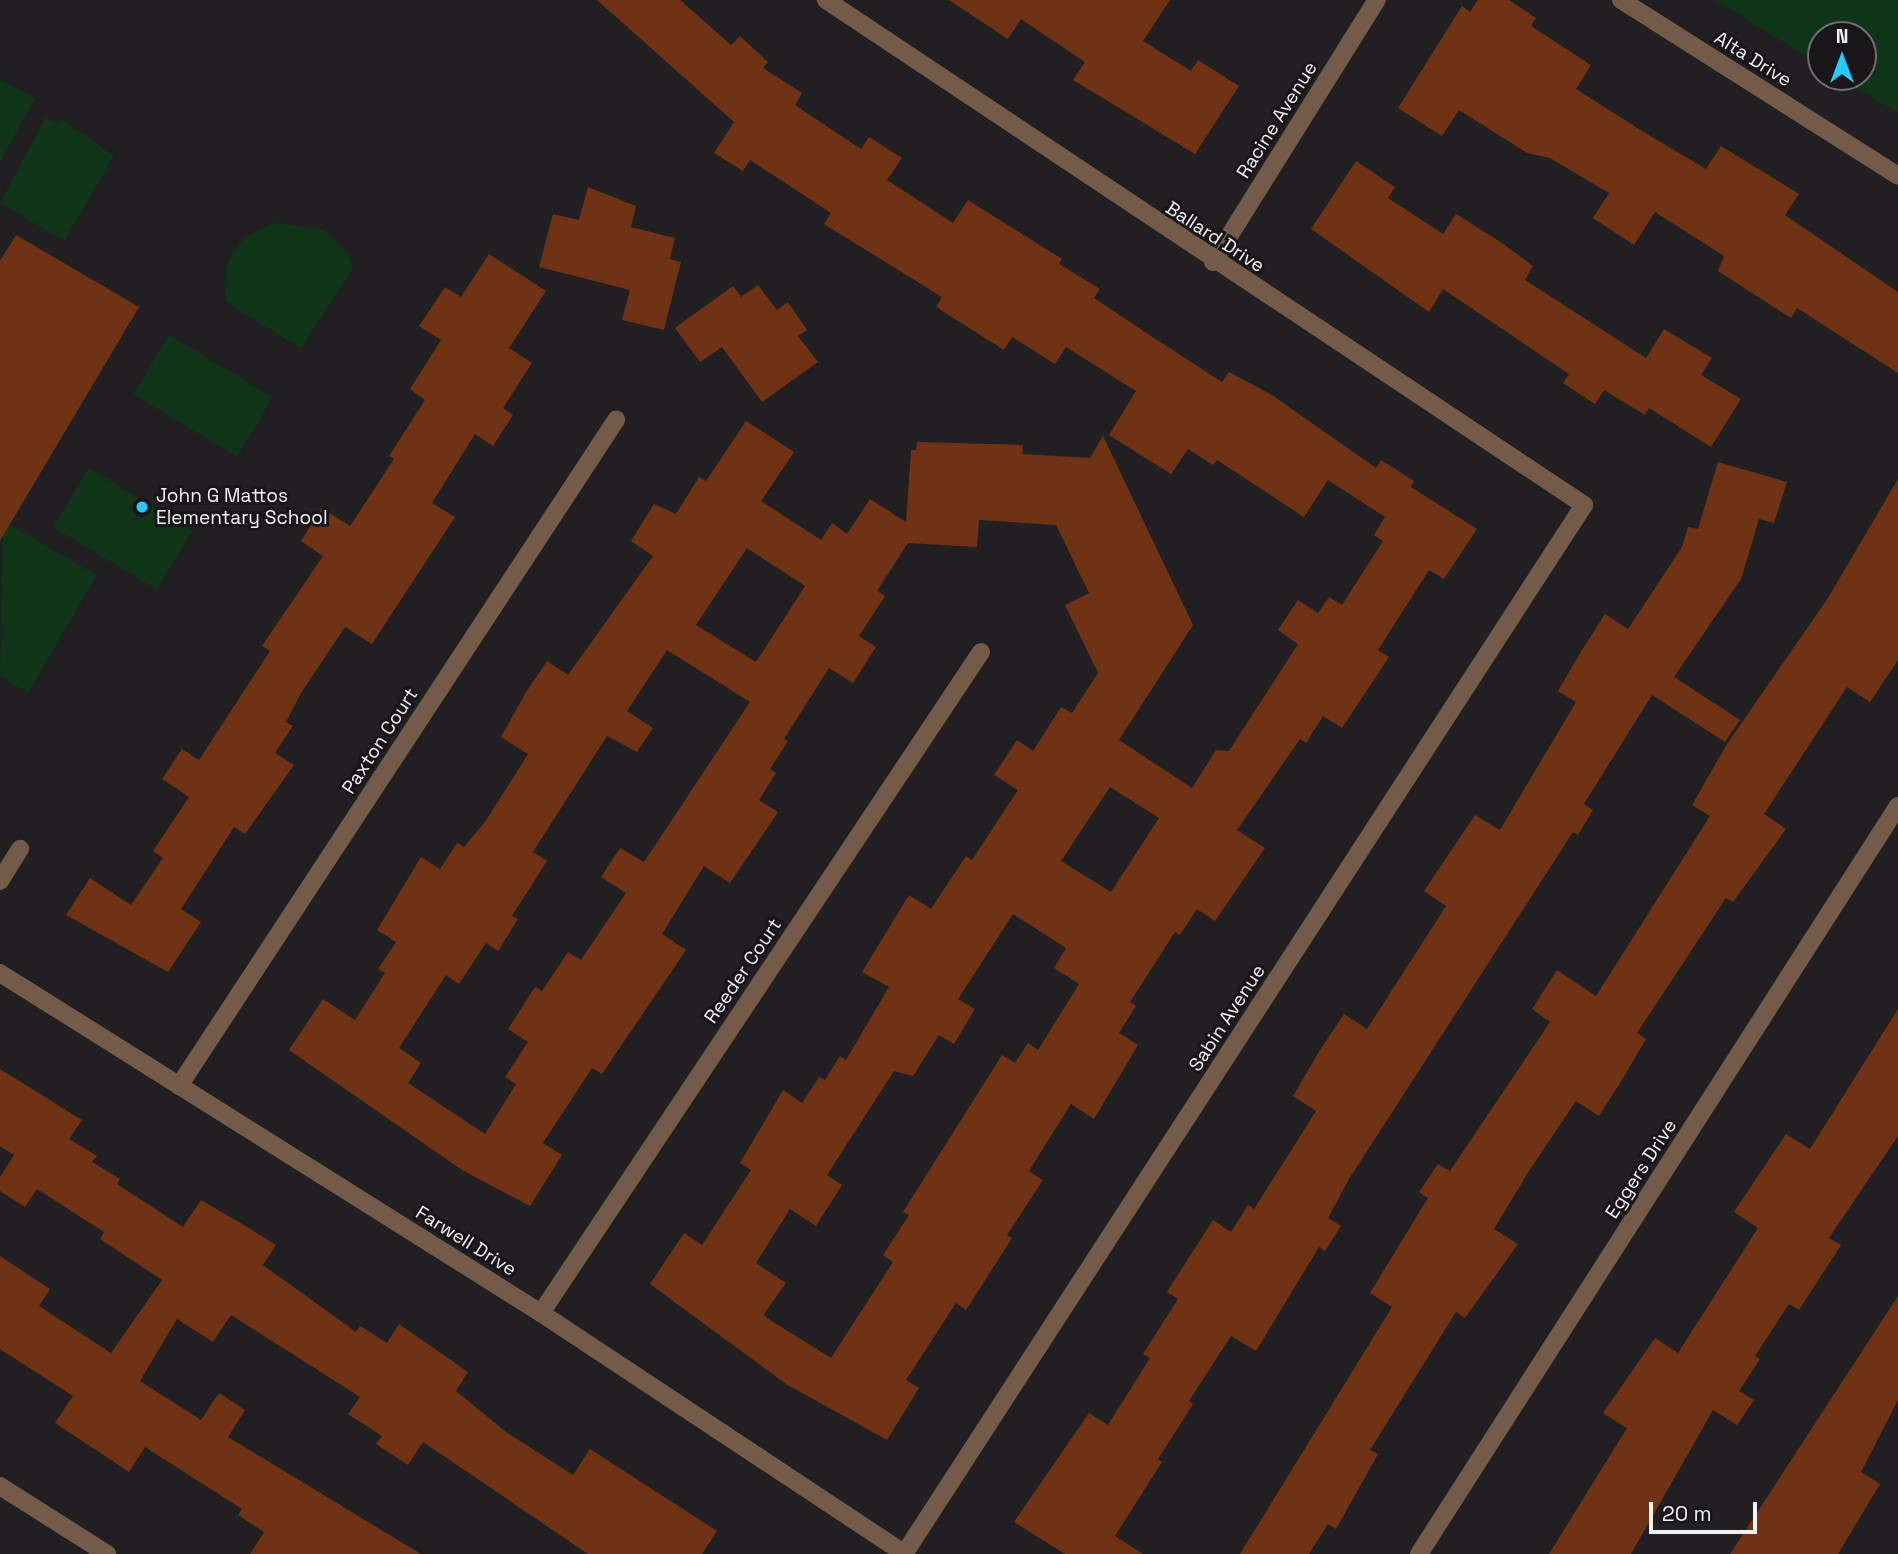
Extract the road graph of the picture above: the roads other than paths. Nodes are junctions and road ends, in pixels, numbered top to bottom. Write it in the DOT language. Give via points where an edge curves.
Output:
graph roads {
  1 [pos="826,0"];
  2 [pos="1377,0"];
  3 [pos="1621,0"];
  4 [pos="1898,176"];
  5 [pos="1213,262"];
  6 [pos="616,420"];
  7 [pos="1584,505"];
  8 [pos="981,652"];
  9 [pos="1898,806"];
  10 [pos="20,849"];
  11 [pos="0,881"];
  12 [pos="0,973"];
  13 [pos="178,1086"];
  14 [pos="541,1313"];
  15 [pos="0,1486"];
  16 [pos="107,1554"];
  17 [pos="904,1554"];
  18 [pos="1419,1554"];
  1 -- 5 [label="street, Ballard Drive"];
  2 -- 5 [label="street, Racine Avenue"];
  3 -- 4 [label="street, Alta Drive"];
  5 -- 7 [label="street, Ballard Drive"];
  6 -- 13 [label="street, Paxton Court"];
  7 -- 17 [label="street, Sabin Avenue"];
  8 -- 14 [label="street, Reeder Court"];
  9 -- 18 [label="street, Eggers Drive"];
  10 -- 11 [label="street"];
  12 -- 13 [label="street, Farwell Drive"];
  13 -- 14 [label="street, Farwell Drive"];
  14 -- 17 [label="street, Farwell Drive"];
  15 -- 16 [label="street"];
}
